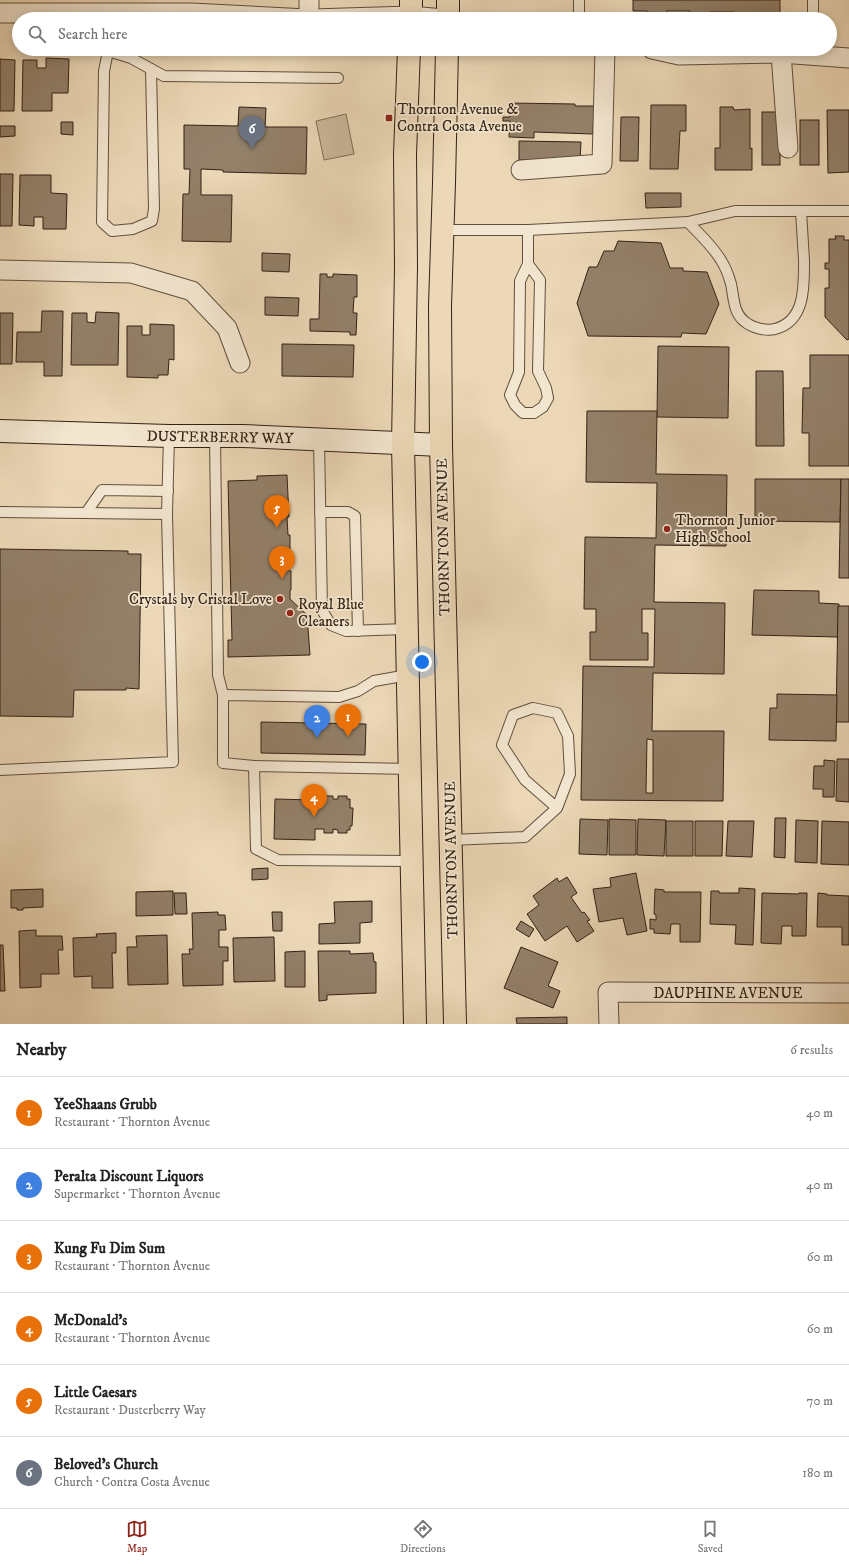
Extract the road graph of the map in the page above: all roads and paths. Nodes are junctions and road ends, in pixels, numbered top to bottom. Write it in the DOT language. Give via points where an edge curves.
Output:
graph roads {
  1 [pos="309,0"];
  2 [pos="448,0"];
  3 [pos="579,0"];
  4 [pos="813,0"];
  5 [pos="191,7"];
  6 [pos="149,12"];
  7 [pos="241,12"];
  8 [pos="310,12"];
  9 [pos="448,12"];
  10 [pos="579,12"];
  11 [pos="813,12"];
  12 [pos="0,13"];
  13 [pos="12,13"];
  14 [pos="837,55"];
  15 [pos="107,56"];
  16 [pos="125,56"];
  17 [pos="409,56"];
  18 [pos="447,56"];
  19 [pos="605,56"];
  20 [pos="781,56"];
  21 [pos="849,56"];
  22 [pos="151,69"];
  23 [pos="338,78"];
  24 [pos="788,148"];
  25 [pos="521,170"];
  26 [pos="801,211"];
  27 [pos="849,211"];
  28 [pos="688,222"];
  29 [pos="442,230"];
  30 [pos="528,230"];
  31 [pos="528,264"];
  32 [pos="0,270"];
  33 [pos="240,363"];
  34 [pos="0,431"];
  35 [pos="169,436"];
  36 [pos="215,436"];
  37 [pos="319,440"];
  38 [pos="403,444"];
  39 [pos="441,445"];
  40 [pos="168,491"];
  41 [pos="0,512"];
  42 [pos="320,512"];
  43 [pos="86,513"];
  44 [pos="167,514"];
  45 [pos="407,629"];
  46 [pos="358,631"];
  47 [pos="408,675"];
  48 [pos="223,695"];
  49 [pos="254,766"];
  50 [pos="410,769"];
  51 [pos="0,770"];
  52 [pos="557,808"];
  53 [pos="450,840"];
  54 [pos="412,861"];
  55 [pos="849,993"];
  56 [pos="415,1024"];
  57 [pos="455,1024"];
  58 [pos="609,1024"];
  1 -- 8 [label="street"];
  2 -- 9 [label="main road"];
  3 -- 10 [label="lane"];
  4 -- 11 [label="lane"];
  5 -- 6 [label="street"];
  5 -- 7 [label="street"];
  12 -- 13 [label="street"];
  14 -- 21 [label="street"];
  15 -- 22 [label="lane" via="104,71 102,222 112,231 133,229 152,221 154,209"];
  16 -- 22 [label="lane"];
  17 -- 38 [label="main road" via="405,154"];
  18 -- 29 [label="main road, THORNTON AVENUE"];
  19 -- 25 [label="street" via="602,164"];
  20 -- 24 [label="street"];
  22 -- 23 [label="lane" via="164,76"];
  26 -- 27 [label="lane"];
  26 -- 28 [label="lane" via="735,211"];
  26 -- 28 [label="lane" via="804,286 801,304 795,316 784,326 773,330 757,329 743,320 734,305 731,283 722,261"];
  28 -- 30 [label="lane"];
  29 -- 30 [label="lane"];
  29 -- 39 [label="main road, THORNTON AVENUE"];
  30 -- 31 [label="lane"];
  31 -- 31 [label="lane" via="520,281 520,372 510,395 523,413 534,413 543,407 548,398 538,371 540,280"];
  32 -- 33 [label="street" via="131,273 192,291 227,328"];
  34 -- 35 [label="main road, DUSTERBERRY WAY"];
  35 -- 36 [label="main road, DUSTERBERRY WAY"];
  35 -- 40 [label="lane"];
  36 -- 37 [label="main road, DUSTERBERRY WAY"];
  36 -- 48 [label="lane" via="218,675"];
  37 -- 38 [label="main road, DUSTERBERRY WAY"];
  37 -- 42 [label="lane"];
  38 -- 39 [label="main road, DUSTERBERRY WAY"];
  38 -- 45 [label="main road"];
  39 -- 53 [label="main road, THORNTON AVENUE"];
  40 -- 43 [label="lane" via="102,490"];
  40 -- 44 [label="lane"];
  41 -- 43 [label="lane"];
  42 -- 46 [label="lane" via="322,610 331,625 346,631"];
  42 -- 46 [label="lane" via="348,512 355,516"];
  43 -- 44 [label="lane"];
  44 -- 51 [label="lane" via="173,762"];
  45 -- 46 [label="lane"];
  45 -- 47 [label="main road"];
  47 -- 48 [label="lane" via="374,681 358,691 339,697"];
  47 -- 50 [label="main road"];
  48 -- 49 [label="lane" via="223,763"];
  49 -- 50 [label="lane"];
  49 -- 54 [label="lane" via="256,849 278,860"];
  50 -- 54 [label="main road"];
  52 -- 52 [label="lane" via="570,774 568,736 557,713 533,708 513,715 502,745 525,780"];
  52 -- 53 [label="lane" via="525,837"];
  53 -- 57 [label="main road, THORNTON AVENUE"];
  54 -- 56 [label="main road"];
  55 -- 58 [label="street, DAUPHINE AVENUE" via="608,992"];
}
